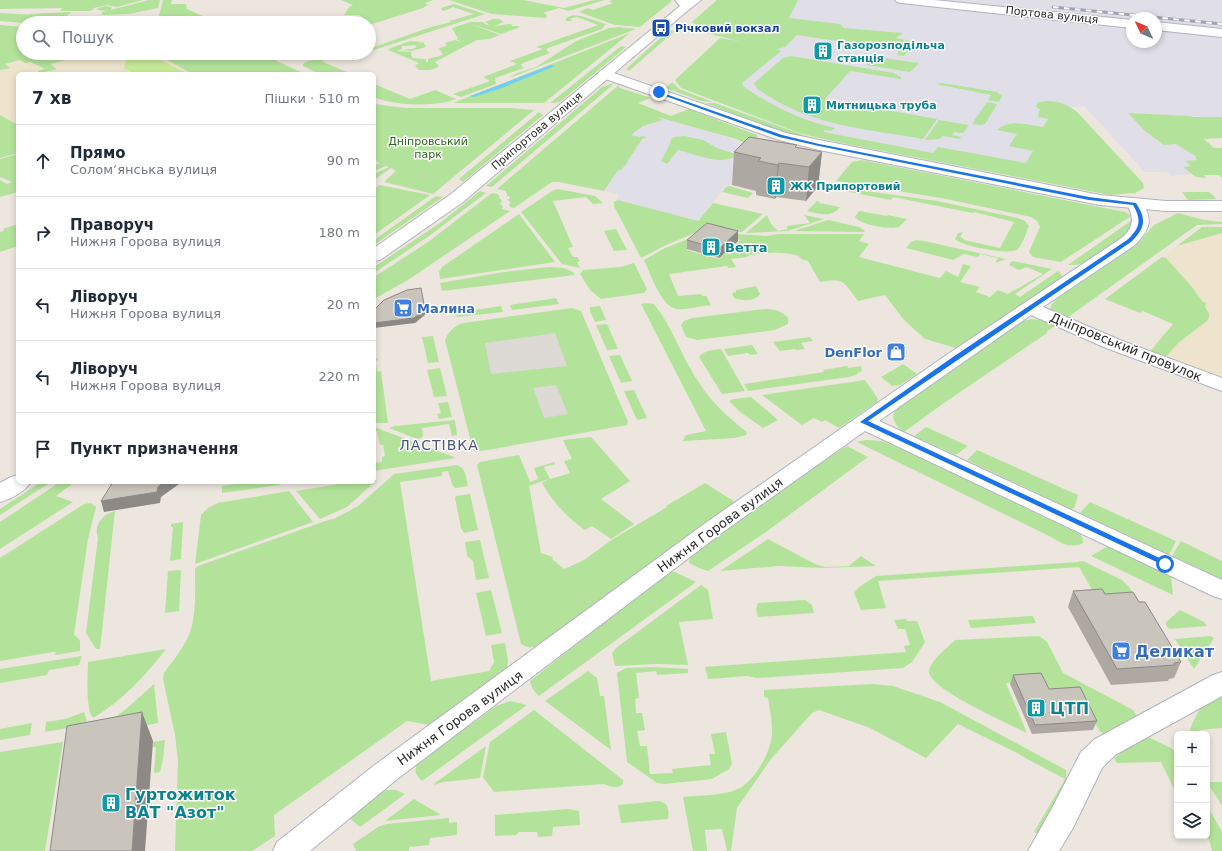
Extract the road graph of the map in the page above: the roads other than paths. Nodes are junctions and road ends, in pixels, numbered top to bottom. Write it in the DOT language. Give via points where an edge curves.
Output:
graph roads {
  1 [pos="901,0"];
  2 [pos="688,2"];
  3 [pos="1126,23"];
  4 [pos="1162,27"];
  5 [pos="1222,33"];
  6 [pos="606,74"];
  7 [pos="1135,204"];
  8 [pos="1222,206"];
  9 [pos="376,255"];
  10 [pos="1031,308"];
  11 [pos="1222,385"];
  12 [pos="864,422"];
  13 [pos="16,484"];
  14 [pos="0,494"];
  15 [pos="1222,590"];
  16 [pos="1222,682"];
  17 [pos="288,851"];
  18 [pos="1043,851"];
  1 -- 3 [label="street, Портова вулиця"];
  2 -- 6 [label="main road, Припортова вулиця"];
  4 -- 5 [label="street"];
  6 -- 7 [label="main road" via="781,136 1089,198"];
  6 -- 9 [label="main road, Припортова вулиця" via="457,198"];
  7 -- 8 [label="main road"];
  7 -- 10 [label="street, Нижня Горова вулиця" via="1142,223 1135,235"];
  10 -- 11 [label="street, Дніпровський провулок" via="1112,344"];
  10 -- 12 [label="street, Нижня Горова вулиця"];
  12 -- 15 [label="street"];
  12 -- 17 [label="street, Нижня Горова вулиця" via="654,572 380,776"];
  13 -- 14 [label="main road"];
  16 -- 18 [label="street" via="1096,754"];
}
